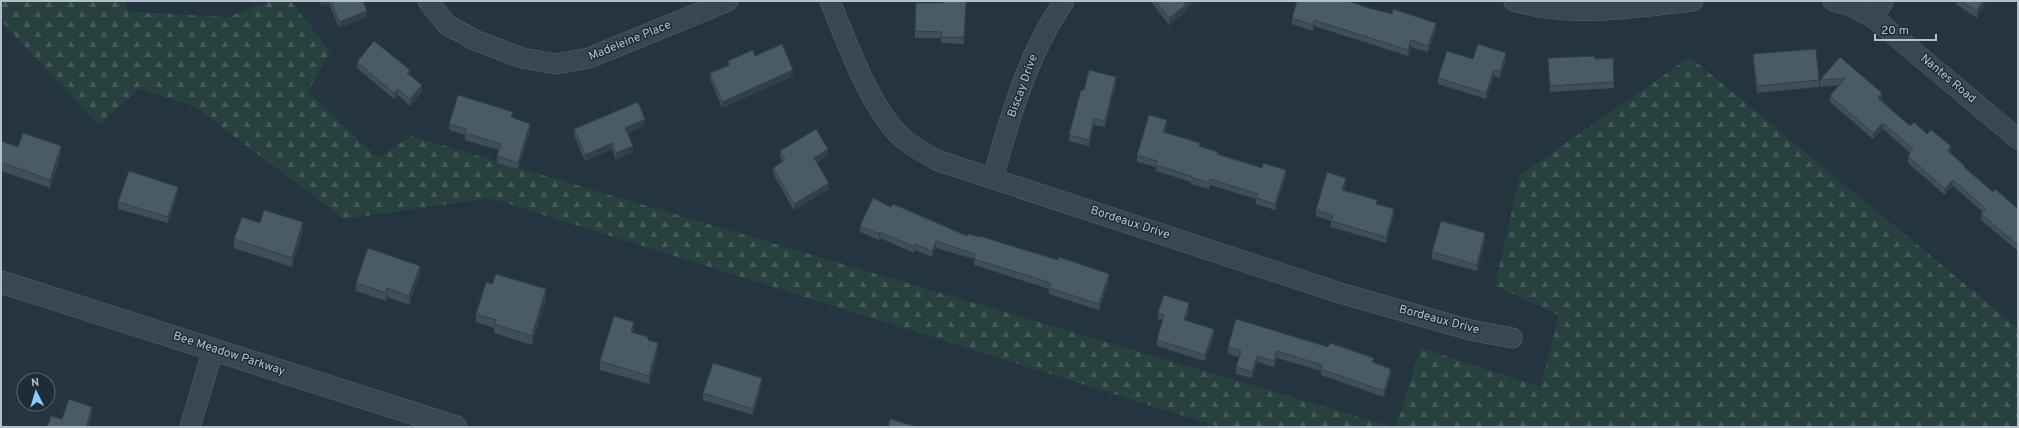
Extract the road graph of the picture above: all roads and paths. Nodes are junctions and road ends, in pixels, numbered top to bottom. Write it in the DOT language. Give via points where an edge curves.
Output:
graph roads {
  1 [pos="428,1"];
  2 [pos="728,1"];
  3 [pos="830,1"];
  4 [pos="1064,1"];
  5 [pos="1514,1"];
  6 [pos="1693,1"];
  7 [pos="1833,1"];
  8 [pos="1550,5"];
  9 [pos="1879,10"];
  10 [pos="2018,139"];
  11 [pos="993,177"];
  12 [pos="1,282"];
  13 [pos="1512,338"];
  14 [pos="213,350"];
  15 [pos="190,427"];
  16 [pos="456,427"];
  1 -- 2 [label="street, Madeleine Place" via="447,25 476,41 522,58 556,64 589,58"];
  3 -- 11 [label="street, Bordeaux Drive" via="861,74 885,118 904,140 936,160"];
  4 -- 11 [label="street, Biscay Drive" via="1046,28 1024,76"];
  5 -- 8 [label="street"];
  6 -- 8 [label="street" via="1607,10"];
  7 -- 9 [label="street, Nantes Road"];
  9 -- 10 [label="street, Nantes Road"];
  11 -- 13 [label="street, Bordeaux Drive" via="1340,293 1470,330"];
  12 -- 14 [label="street, Bee Meadow Parkway"];
  14 -- 15 [label="street"];
  14 -- 16 [label="street, Bee Meadow Parkway"];
}
